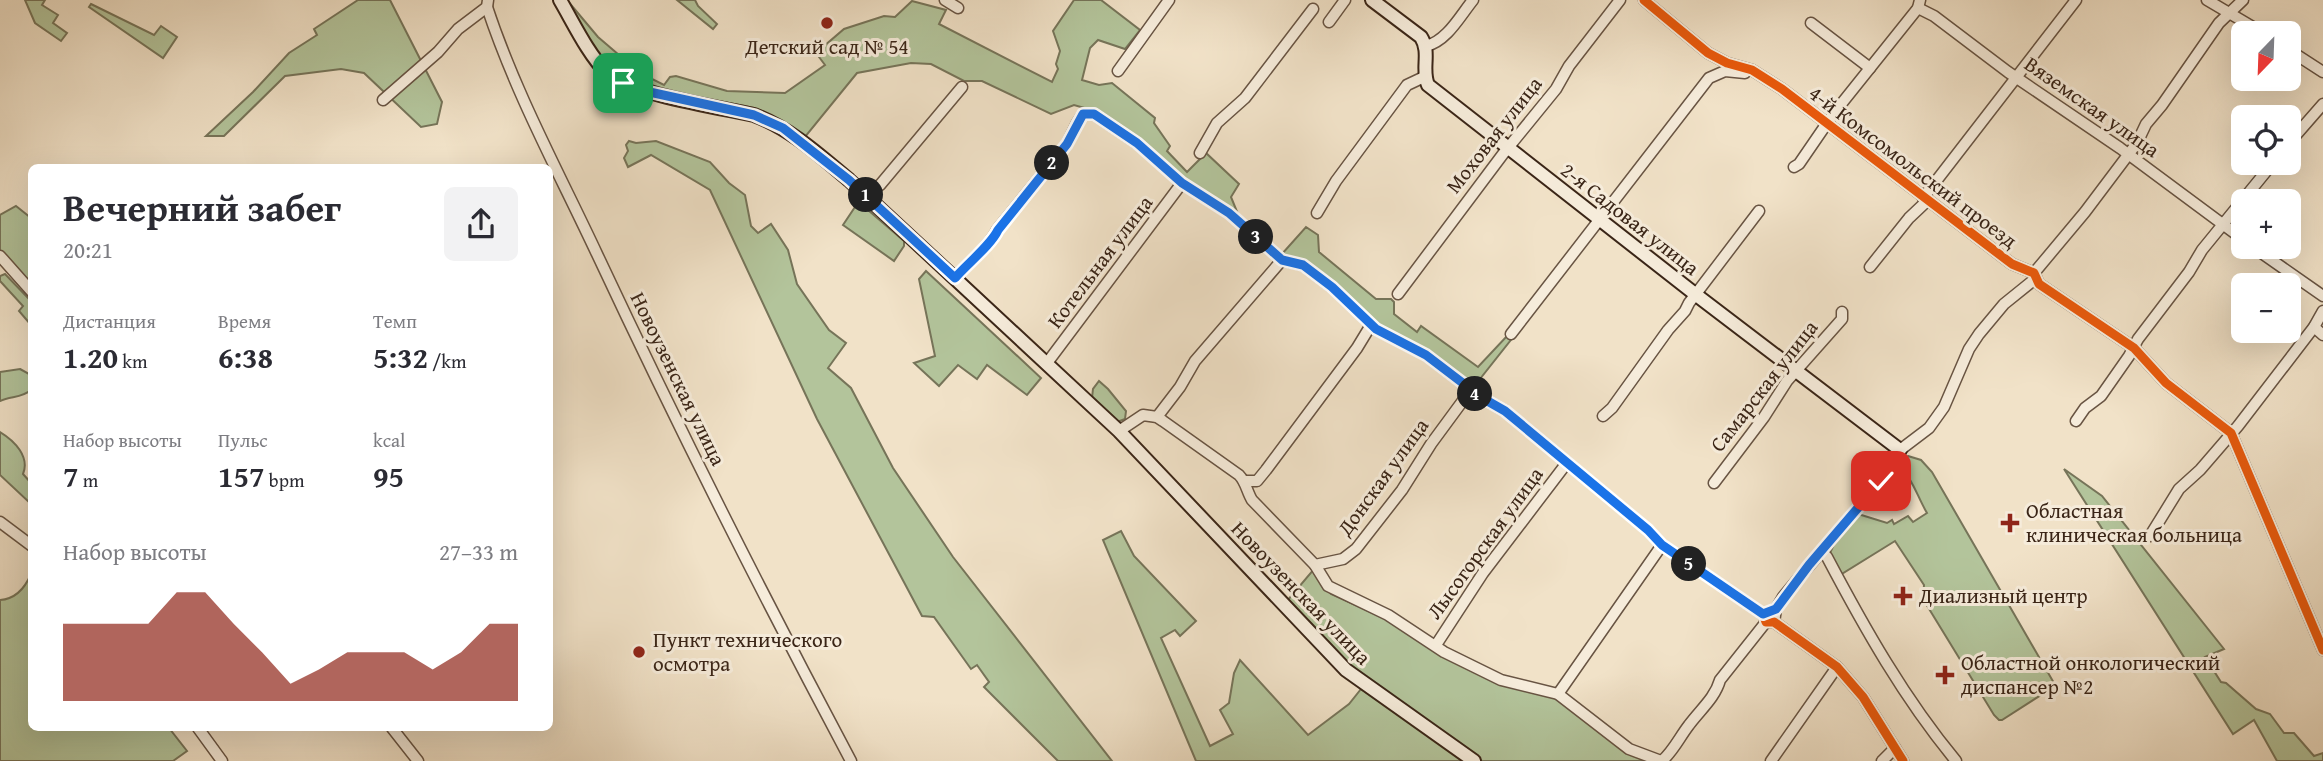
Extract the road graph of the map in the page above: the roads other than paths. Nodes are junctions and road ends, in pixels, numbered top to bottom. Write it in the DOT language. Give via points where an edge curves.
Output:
graph roads {
  1 [pos="560,0"];
  2 [pos="945,0"];
  3 [pos="1169,0"];
  4 [pos="1345,0"];
  5 [pos="1372,0"];
  6 [pos="1473,0"];
  7 [pos="1620,0"];
  8 [pos="1644,0"];
  9 [pos="2076,0"];
  10 [pos="2207,0"];
  11 [pos="2243,0"];
  12 [pos="1919,2"];
  13 [pos="487,4"];
  14 [pos="958,8"];
  15 [pos="1312,9"];
  16 [pos="2231,13"];
  17 [pos="2244,21"];
  18 [pos="1329,22"];
  19 [pos="1811,23"];
  20 [pos="1426,46"];
  21 [pos="2301,58"];
  22 [pos="1870,68"];
  23 [pos="1752,70"];
  24 [pos="1118,71"];
  25 [pos="2323,72"];
  26 [pos="2017,76"];
  27 [pos="1424,77"];
  28 [pos="962,87"];
  29 [pos="383,100"];
  30 [pos="2323,104"];
  31 [pos="1827,123"];
  32 [pos="2301,130"];
  33 [pos="1508,148"];
  34 [pos="1200,153"];
  35 [pos="2128,154"];
  36 [pos="1794,167"];
  37 [pos="2263,175"];
  38 [pos="1182,183"];
  39 [pos="866,195"];
  40 [pos="1925,200"];
  41 [pos="1759,211"];
  42 [pos="1317,213"];
  43 [pos="1600,219"];
  44 [pos="2223,226"];
  45 [pos="2231,231"];
  46 [pos="2270,259"];
  47 [pos="1282,260"];
  48 [pos="2,261"];
  49 [pos="1870,267"];
  50 [pos="2034,276"];
  51 [pos="955,278"];
  52 [pos="28,288"];
  53 [pos="1398,294"];
  54 [pos="1695,295"];
  55 [pos="2323,296"];
  56 [pos="2323,311"];
  57 [pos="1842,312"];
  58 [pos="1371,325"];
  59 [pos="2314,327"];
  60 [pos="1511,334"];
  61 [pos="2323,335"];
  62 [pos="2134,348"];
  63 [pos="1047,363"];
  64 [pos="1797,372"];
  65 [pos="1470,391"];
  66 [pos="1602,416"];
  67 [pos="1157,417"];
  68 [pos="2076,421"];
  69 [pos="1119,431"];
  70 [pos="2231,433"];
  71 [pos="1900,450"];
  72 [pos="1566,464"];
  73 [pos="1244,481"];
  74 [pos="1714,483"];
  75 [pos="0,522"];
  76 [pos="2150,536"];
  77 [pos="28,543"];
  78 [pos="1662,545"];
  79 [pos="1821,551"];
  80 [pos="1314,565"];
  81 [pos="1768,619"];
  82 [pos="1436,645"];
  83 [pos="2323,650"];
  84 [pos="1837,667"];
  85 [pos="1558,694"];
  86 [pos="200,731"];
  87 [pos="394,731"];
  88 [pos="1895,748"];
  89 [pos="222,761"];
  90 [pos="418,761"];
  91 [pos="850,761"];
  92 [pos="1474,761"];
  93 [pos="1662,761"];
  94 [pos="1771,761"];
  95 [pos="1882,761"];
  96 [pos="1903,761"];
  97 [pos="1956,761"];
  1 -- 39 [label="main road, Новоузенская улица" via="610,77 645,91 769,121 811,148"];
  2 -- 14 [label="street"];
  3 -- 24 [label="street"];
  4 -- 18 [label="street"];
  5 -- 20 [label="main road" via="1421,37"];
  6 -- 20 [label="street" via="1436,44"];
  7 -- 33 [label="street, Моховая улица"];
  8 -- 23 [label="street, 4-й Комсомольский проезд" via="1708,53"];
  9 -- 26 [label="street"];
  10 -- 16 [label="street"];
  11 -- 16 [label="street"];
  12 -- 22 [label="street"];
  12 -- 26 [label="street, Вяземская улица"];
  13 -- 29 [label="street"];
  13 -- 91 [label="street, Новоузенская улица" via="521,92 633,332"];
  15 -- 34 [label="street" via="1245,98 1217,123"];
  16 -- 17 [label="street"];
  16 -- 35 [label="street" via="2219,23"];
  19 -- 22 [label="street"];
  20 -- 27 [label="main road"];
  21 -- 25 [label="street"];
  22 -- 31 [label="street"];
  23 -- 31 [label="street, 4-й Комсомольский проезд"];
  23 -- 43 [label="street" via="1725,71 1709,78"];
  26 -- 35 [label="street, Вяземская улица"];
  26 -- 40 [label="street"];
  27 -- 33 [label="main road, 2-я Садовая улица" via="1428,85"];
  27 -- 42 [label="street" via="1407,85"];
  28 -- 39 [label="street" via="880,185"];
  30 -- 32 [label="street"];
  31 -- 36 [label="street"];
  31 -- 40 [label="street, 4-й Комсомольский проезд"];
  33 -- 43 [label="main road, 2-я Садовая улица"];
  33 -- 53 [label="street, Моховая улица"];
  35 -- 44 [label="street, Вяземская улица"];
  35 -- 50 [label="street"];
  37 -- 44 [label="street"];
  38 -- 47 [label="street" via="1229,213"];
  38 -- 51 [label="street" via="1137,143 1094,114 1083,114 1067,144 993,239"];
  38 -- 63 [label="street, Котельная улица"];
  39 -- 51 [label="main road, Новоузенская улица"];
  40 -- 49 [label="street"];
  40 -- 50 [label="street, 4-й Комсомольский проезд"];
  41 -- 54 [label="street"];
  43 -- 54 [label="main road, 2-я Садовая улица"];
  43 -- 60 [label="street"];
  44 -- 45 [label="street, Вяземская улица"];
  44 -- 62 [label="street"];
  46 -- 55 [label="street"];
  47 -- 58 [label="street" via="1303,265"];
  47 -- 67 [label="street" via="1195,361"];
  48 -- 52 [label="street"];
  50 -- 62 [label="street, 4-й Комсомольский проезд" via="2039,284"];
  50 -- 71 [label="street" via="1979,334 1929,428"];
  51 -- 63 [label="main road, Новоузенская улица"];
  54 -- 64 [label="main road, 2-я Садовая улица"];
  54 -- 66 [label="street"];
  56 -- 59 [label="street"];
  57 -- 64 [label="street, Самарская улица" via="1842,319"];
  58 -- 65 [label="street" via="1426,355"];
  58 -- 73 [label="street" via="1266,470 1257,481"];
  59 -- 61 [label="street"];
  59 -- 70 [label="street"];
  62 -- 68 [label="street" via="2101,396"];
  62 -- 70 [label="street, 4-й Комсомольский проезд" via="2166,383"];
  63 -- 69 [label="main road, Новоузенская улица"];
  64 -- 71 [label="main road, 2-я Садовая улица"];
  64 -- 74 [label="street, Самарская улица"];
  65 -- 72 [label="street" via="1505,411"];
  65 -- 80 [label="street, Донская улица" via="1356,549 1343,559"];
  67 -- 69 [label="street" via="1143,415"];
  67 -- 73 [label="street, Новоузенская улица"];
  69 -- 92 [label="main road, Новоузенская улица" via="1346,670"];
  70 -- 76 [label="street" via="2179,489"];
  70 -- 83 [label="street, 4-й Комсомольский проезд"];
  71 -- 79 [label="street" via="1889,471"];
  72 -- 78 [label="street"];
  72 -- 82 [label="street, Лысогорская улица" via="1483,573"];
  73 -- 80 [label="street, Новоузенская улица" via="1252,500"];
  75 -- 77 [label="street"];
  78 -- 81 [label="street"];
  78 -- 85 [label="street"];
  79 -- 81 [label="street"];
  79 -- 97 [label="street" via="1923,721"];
  80 -- 82 [label="street, Новоузенская улица" via="1328,586"];
  81 -- 84 [label="street"];
  81 -- 93 [label="street"];
  82 -- 85 [label="street, Новоузенская улица" via="1501,680"];
  84 -- 88 [label="street" via="1863,697"];
  84 -- 94 [label="street"];
  85 -- 93 [label="street, Новоузенская улица" via="1629,749"];
  86 -- 89 [label="street"];
  87 -- 90 [label="street"];
  88 -- 95 [label="street"];
  88 -- 96 [label="street"];
}
